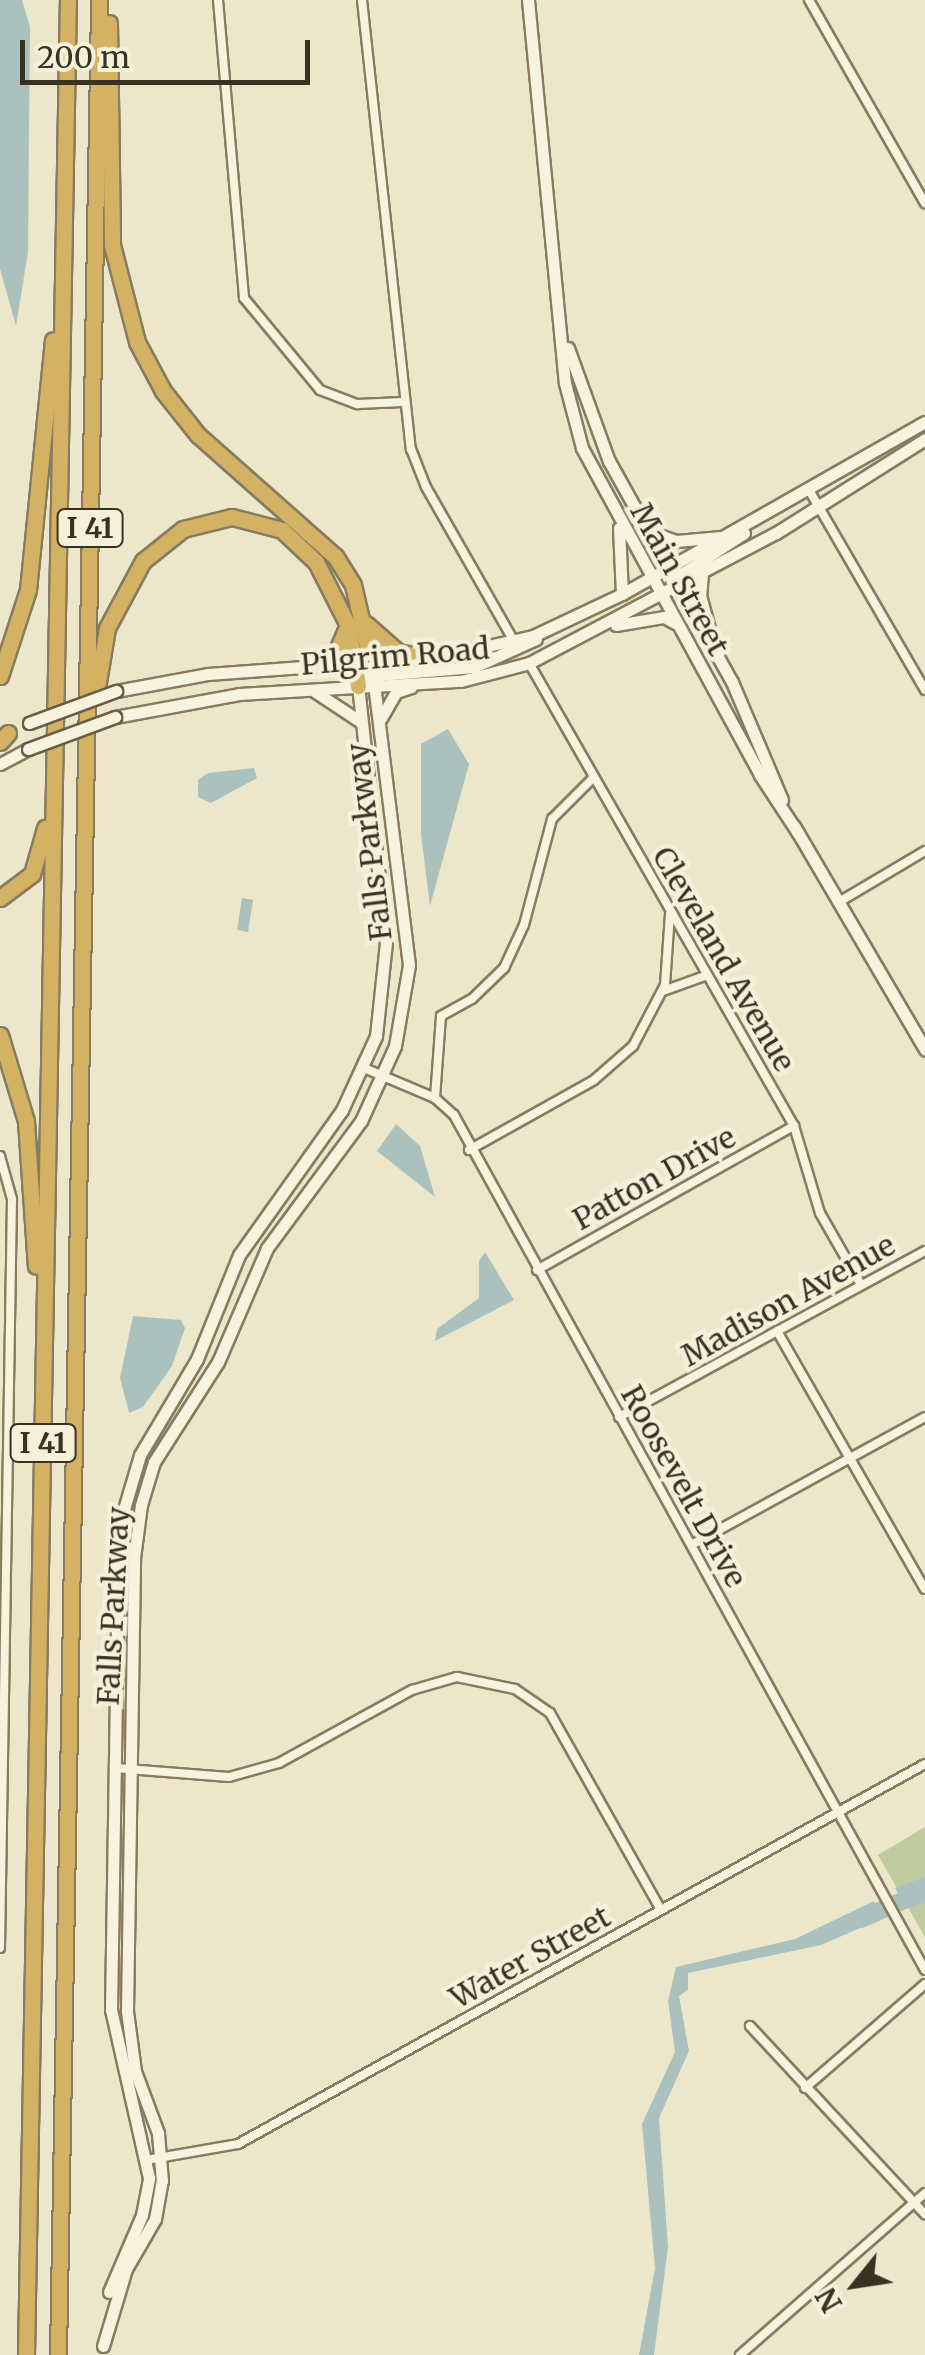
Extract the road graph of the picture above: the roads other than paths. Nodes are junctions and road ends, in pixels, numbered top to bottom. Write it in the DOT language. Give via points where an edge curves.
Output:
graph roads {
  1 [pos="68,0"];
  2 [pos="99,0"];
  3 [pos="108,0"];
  4 [pos="218,0"];
  5 [pos="362,0"];
  6 [pos="528,0"];
  7 [pos="808,0"];
  8 [pos="925,202"];
  9 [pos="62,298"];
  10 [pos="564,335"];
  11 [pos="404,402"];
  12 [pos="591,418"];
  13 [pos="925,422"];
  14 [pos="575,425"];
  15 [pos="925,439"];
  16 [pos="809,490"];
  17 [pos="818,506"];
  18 [pos="615,514"];
  19 [pos="756,520"];
  20 [pos="58,530"];
  21 [pos="648,531"];
  22 [pos="726,536"];
  23 [pos="702,574"];
  24 [pos="674,577"];
  25 [pos="651,578"];
  26 [pos="622,594"];
  27 [pos="662,596"];
  28 [pos="366,624"];
  29 [pos="348,625"];
  30 [pos="679,626"];
  31 [pos="602,628"];
  32 [pos="548,630"];
  33 [pos="514,642"];
  34 [pos="715,652"];
  35 [pos="428,658"];
  36 [pos="528,664"];
  37 [pos="312,666"];
  38 [pos="366,674"];
  39 [pos="0,676"];
  40 [pos="421,684"];
  41 [pos="311,689"];
  42 [pos="925,690"];
  43 [pos="380,722"];
  44 [pos="362,724"];
  45 [pos="3,737"];
  46 [pos="0,764"];
  47 [pos="594,777"];
  48 [pos="798,832"];
  49 [pos="925,851"];
  50 [pos="0,898"];
  51 [pos="839,902"];
  52 [pos="670,912"];
  53 [pos="706,976"];
  54 [pos="662,991"];
  55 [pos="0,1035"];
  56 [pos="925,1049"];
  57 [pos="81,1056"];
  58 [pos="364,1068"];
  59 [pos="384,1076"];
  60 [pos="435,1098"];
  61 [pos="794,1126"];
  62 [pos="469,1150"];
  63 [pos="0,1156"];
  64 [pos="925,1251"];
  65 [pos="537,1270"];
  66 [pos="861,1285"];
  67 [pos="777,1331"];
  68 [pos="620,1418"];
  69 [pos="925,1418"];
  70 [pos="5,1422"];
  71 [pos="851,1457"];
  72 [pos="41,1513"];
  73 [pos="694,1544"];
  74 [pos="925,1589"];
  75 [pos="925,1764"];
  76 [pos="114,1768"];
  77 [pos="2,1770"];
  78 [pos="132,1770"];
  79 [pos="838,1811"];
  80 [pos="661,1910"];
  81 [pos="0,1948"];
  82 [pos="925,1970"];
  83 [pos="925,1984"];
  84 [pos="750,2026"];
  85 [pos="805,2088"];
  86 [pos="162,2158"];
  87 [pos="146,2160"];
  88 [pos="925,2193"];
  89 [pos="913,2202"];
  90 [pos="925,2214"];
  91 [pos="102,2350"];
  92 [pos="26,2355"];
  93 [pos="58,2355"];
  94 [pos="740,2355"];
  1 -- 9 [label="highway, I 41"];
  2 -- 57 [label="highway, I 41"];
  3 -- 28 [label="highway" via="112,245 137,342 163,392 198,435 325,543 353,586"];
  4 -- 11 [label="street" via="244,298 320,390 358,404"];
  5 -- 11 [label="street"];
  6 -- 10 [label="street, Main Street"];
  7 -- 8 [label="street"];
  9 -- 20 [label="highway, I 41"];
  9 -- 39 [label="highway" via="27,595"];
  10 -- 12 [label="street, Main Street"];
  10 -- 14 [label="street, Main Street"];
  11 -- 33 [label="street" via="422,478"];
  12 -- 14 [label="street"];
  12 -- 21 [label="street, Main Street"];
  13 -- 16 [label="street, Pilgrim Road"];
  14 -- 18 [label="street, Main Street"];
  15 -- 17 [label="street, Pilgrim Road"];
  16 -- 17 [label="street"];
  16 -- 19 [label="street, Pilgrim Road"];
  17 -- 23 [label="street, Pilgrim Road"];
  17 -- 42 [label="street"];
  18 -- 25 [label="street, Main Street"];
  18 -- 26 [label="street" via="626,566"];
  19 -- 22 [label="street, Pilgrim Road"];
  19 -- 24 [label="street"];
  20 -- 50 [label="highway" via="43,846 32,874"];
  20 -- 72 [label="highway, I 41"];
  21 -- 22 [label="street" via="676,541"];
  21 -- 24 [label="street, Main Street"];
  22 -- 24 [label="street, Pilgrim Road"];
  23 -- 24 [label="street, Pilgrim Road"];
  23 -- 34 [label="street" via="700,595"];
  24 -- 25 [label="street, Pilgrim Road"];
  24 -- 27 [label="street, Pilgrim Road"];
  24 -- 34 [label="street, Main Street"];
  25 -- 26 [label="street, Pilgrim Road"];
  25 -- 27 [label="street, Main Street"];
  26 -- 32 [label="street, Pilgrim Road"];
  27 -- 30 [label="street, Main Street"];
  27 -- 31 [label="street, Pilgrim Road"];
  28 -- 35 [label="highway" via="398,652"];
  28 -- 38 [label="highway"];
  29 -- 37 [label="highway" via="336,653"];
  29 -- 38 [label="highway"];
  29 -- 57 [label="highway" via="306,549 251,519 207,520 177,532 122,590 97,684 91,953"];
  30 -- 31 [label="street" via="664,616"];
  30 -- 48 [label="street, Main Street"];
  31 -- 36 [label="street, Pilgrim Road"];
  32 -- 33 [label="street, Pilgrim Road"];
  32 -- 38 [label="street" via="513,654 474,666"];
  33 -- 35 [label="street, Pilgrim Road"];
  34 -- 48 [label="street, Main Street"];
  35 -- 38 [label="street, Pilgrim Road"];
  36 -- 40 [label="street, Pilgrim Road"];
  36 -- 47 [label="street, Cleveland Avenue"];
  37 -- 38 [label="street, Pilgrim Road"];
  37 -- 45 [label="street, Pilgrim Road, bridge" via="184,677 116,691"];
  38 -- 40 [label="street, Pilgrim Road"];
  38 -- 41 [label="street, Pilgrim Road"];
  38 -- 43 [label="street, Falls Parkway"];
  38 -- 44 [label="street, Falls Parkway"];
  40 -- 43 [label="street" via="396,692"];
  41 -- 44 [label="street"];
  41 -- 46 [label="street, Pilgrim Road, bridge" via="186,700 114,717"];
  43 -- 59 [label="street, Falls Parkway" via="408,965 402,1019"];
  44 -- 58 [label="street, Falls Parkway" via="386,966 384,1010"];
  47 -- 52 [label="street, Cleveland Avenue"];
  47 -- 60 [label="street" via="552,819 524,925 504,968 472,1000 441,1016"];
  48 -- 51 [label="street, Main Street"];
  49 -- 51 [label="street"];
  51 -- 56 [label="street, Main Street"];
  52 -- 53 [label="street, Cleveland Avenue"];
  52 -- 54 [label="street"];
  53 -- 54 [label="street"];
  53 -- 61 [label="street, Cleveland Avenue"];
  54 -- 62 [label="street" via="645,1030 612,1068"];
  55 -- 72 [label="highway" via="22,1107 34,1192"];
  57 -- 93 [label="highway, I 41"];
  58 -- 59 [label="street"];
  58 -- 76 [label="street, Falls Parkway" via="329,1131 239,1255 197,1360 127,1490 116,1564"];
  59 -- 60 [label="street"];
  59 -- 78 [label="street, Falls Parkway" via="361,1121 267,1248 218,1362 154,1462 134,1558"];
  60 -- 62 [label="street, Roosevelt Drive" via="454,1115"];
  61 -- 65 [label="street, Patton Drive"];
  61 -- 66 [label="street, Cleveland Avenue" via="820,1213"];
  62 -- 65 [label="street, Roosevelt Drive"];
  63 -- 70 [label="street" via="12,1188"];
  64 -- 66 [label="street, Madison Avenue"];
  65 -- 68 [label="street, Roosevelt Drive"];
  66 -- 67 [label="street, Madison Avenue"];
  67 -- 68 [label="street, Madison Avenue"];
  67 -- 71 [label="street"];
  68 -- 73 [label="street, Roosevelt Drive"];
  69 -- 71 [label="street"];
  70 -- 77 [label="street"];
  71 -- 73 [label="street"];
  71 -- 74 [label="street"];
  72 -- 92 [label="highway, I 41"];
  73 -- 79 [label="street, Roosevelt Drive"];
  75 -- 79 [label="street, Water Street"];
  76 -- 78 [label="street"];
  76 -- 87 [label="street, Falls Parkway" via="111,2010"];
  77 -- 81 [label="street"];
  78 -- 80 [label="street" via="230,1778 279,1763 412,1690 458,1677 515,1689 550,1713"];
  78 -- 86 [label="street, Falls Parkway" via="126,2012"];
  79 -- 80 [label="street, Water Street"];
  79 -- 82 [label="street, Roosevelt Drive"];
  80 -- 86 [label="street, Water Street" via="238,2144"];
  83 -- 85 [label="street"];
  84 -- 85 [label="street"];
  85 -- 89 [label="street"];
  86 -- 87 [label="street, Water Street"];
  86 -- 91 [label="street, Falls Parkway" via="154,2219 120,2282"];
  87 -- 91 [label="street, Falls Parkway" via="142,2215 108,2295"];
  88 -- 89 [label="street"];
  89 -- 90 [label="street"];
  89 -- 94 [label="street"];
}
